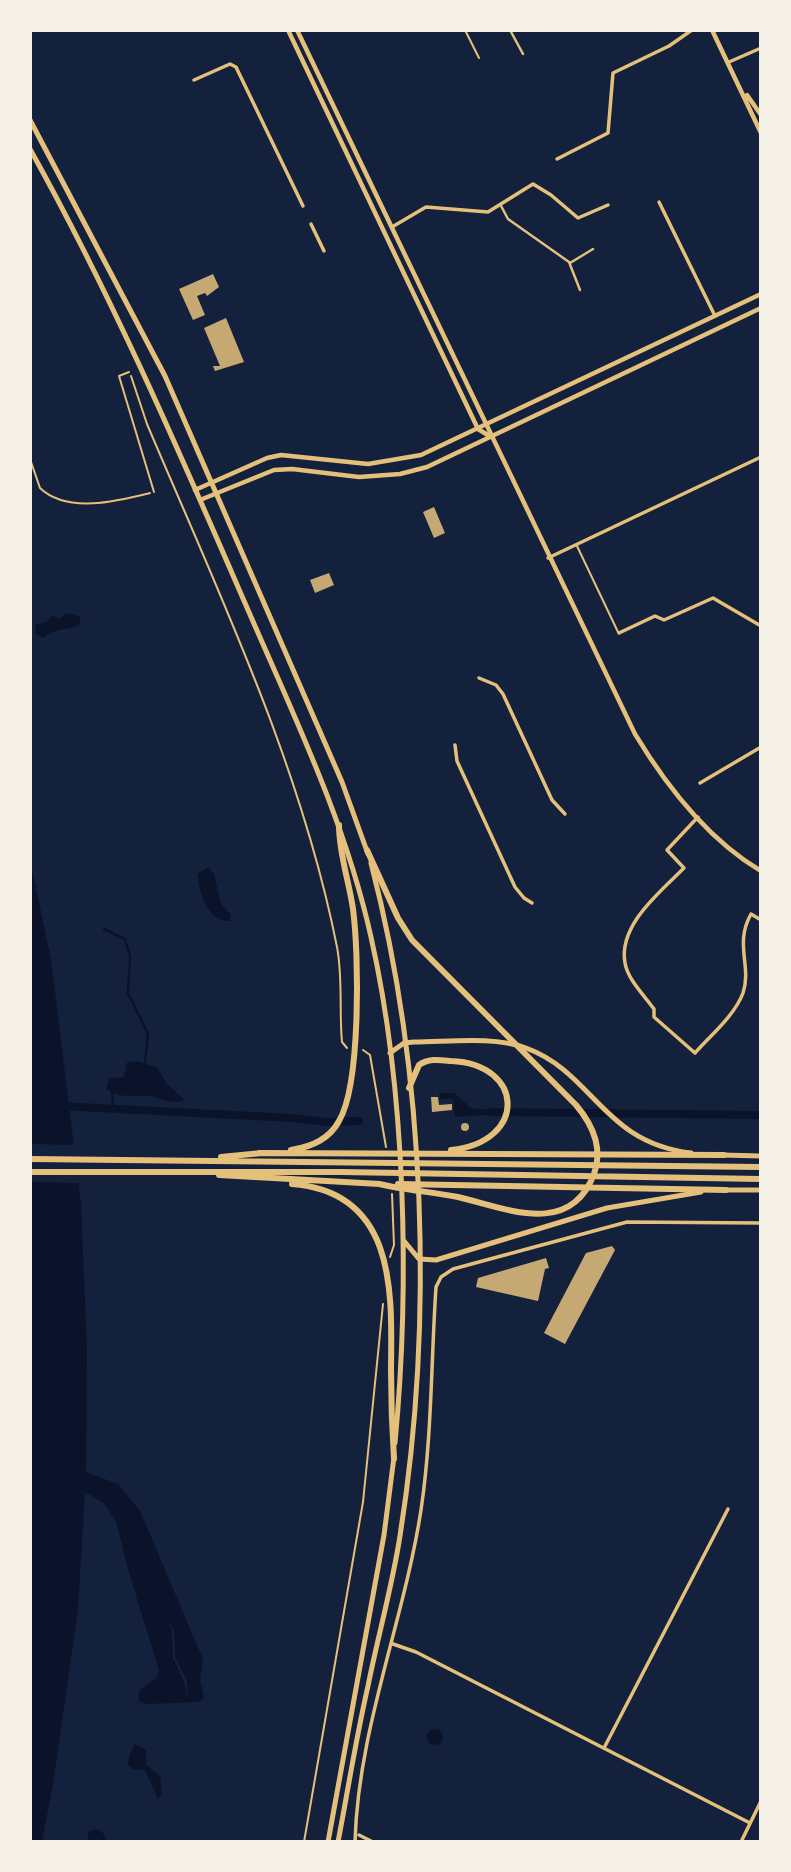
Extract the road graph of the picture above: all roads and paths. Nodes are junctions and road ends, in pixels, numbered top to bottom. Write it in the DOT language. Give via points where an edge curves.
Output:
graph roads {
  1 [pos="288,30"];
  2 [pos="297,30"];
  3 [pos="466,30"];
  4 [pos="510,30"];
  5 [pos="692,30"];
  6 [pos="712,30"];
  7 [pos="761,48"];
  8 [pos="523,54"];
  9 [pos="479,58"];
  10 [pos="729,62"];
  11 [pos="194,80"];
  12 [pos="742,88"];
  13 [pos="761,115"];
  14 [pos="30,120"];
  15 [pos="761,133"];
  16 [pos="30,149"];
  17 [pos="556,159"];
  18 [pos="659,202"];
  19 [pos="499,204"];
  20 [pos="608,205"];
  21 [pos="303,206"];
  22 [pos="381,223"];
  23 [pos="311,224"];
  24 [pos="392,226"];
  25 [pos="593,249"];
  26 [pos="324,251"];
  27 [pos="570,263"];
  28 [pos="580,290"];
  29 [pos="761,294"];
  30 [pos="761,308"];
  31 [pos="715,316"];
  32 [pos="129,372"];
  33 [pos="489,424"];
  34 [pos="478,429"];
  35 [pos="491,438"];
  36 [pos="761,457"];
  37 [pos="30,459"];
  38 [pos="211,483"];
  39 [pos="195,490"];
  40 [pos="154,492"];
  41 [pos="216,492"];
  42 [pos="200,500"];
  43 [pos="577,545"];
  44 [pos="548,558"];
  45 [pos="761,626"];
  46 [pos="619,633"];
  47 [pos="479,678"];
  48 [pos="455,745"];
  49 [pos="761,747"];
  50 [pos="700,783"];
  51 [pos="565,814"];
  52 [pos="698,817"];
  53 [pos="338,825"];
  54 [pos="367,850"];
  55 [pos="761,871"];
  56 [pos="532,903"];
  57 [pos="761,920"];
  58 [pos="404,1043"];
  59 [pos="390,1053"];
  60 [pos="408,1088"];
  61 [pos="385,1151"];
  62 [pos="453,1152"];
  63 [pos="259,1153"];
  64 [pos="724,1155"];
  65 [pos="761,1156"];
  66 [pos="30,1159"];
  67 [pos="193,1160"];
  68 [pos="761,1167"];
  69 [pos="30,1171"];
  70 [pos="200,1172"];
  71 [pos="761,1179"];
  72 [pos="314,1184"];
  73 [pos="386,1185"];
  74 [pos="726,1190"];
  75 [pos="761,1190"];
  76 [pos="761,1223"];
  77 [pos="402,1238"];
  78 [pos="386,1259"];
  79 [pos="419,1259"];
  80 [pos="383,1294"];
  81 [pos="394,1459"];
  82 [pos="728,1509"];
  83 [pos="393,1644"];
  84 [pos="604,1748"];
  85 [pos="761,1801"];
  86 [pos="750,1823"];
  87 [pos="359,1835"];
  88 [pos="304,1842"];
  89 [pos="328,1842"];
  90 [pos="338,1842"];
  91 [pos="355,1842"];
  92 [pos="373,1842"];
  93 [pos="741,1842"];
  1 -- 22 [label="street"];
  2 -- 24 [label="street"];
  3 -- 9 [label="lane"];
  4 -- 8 [label="street"];
  5 -- 17 [label="street" via="614,72 607,134"];
  6 -- 10 [label="street"];
  7 -- 10 [label="street"];
  10 -- 12 [label="street"];
  11 -- 21 [label="street" via="225,66 236,67"];
  12 -- 13 [label="street"];
  12 -- 15 [label="street"];
  14 -- 38 [label="main road" via="154,353"];
  16 -- 39 [label="main road" via="114,309"];
  18 -- 31 [label="street"];
  19 -- 20 [label="street" via="535,184 578,218"];
  19 -- 24 [label="street" via="487,212 423,208"];
  19 -- 27 [label="street" via="508,219"];
  22 -- 24 [label="street"];
  22 -- 34 [label="street"];
  23 -- 26 [label="street"];
  24 -- 33 [label="street"];
  25 -- 27 [label="street"];
  27 -- 28 [label="street"];
  29 -- 31 [label="street"];
  30 -- 35 [label="street"];
  31 -- 33 [label="street"];
  32 -- 40 [label="lane" via="119,376"];
  32 -- 61 [label="path" via="268,715 315,856 337,945 342,1042 345,1048 370,1055"];
  33 -- 34 [label="street"];
  33 -- 35 [label="street"];
  34 -- 35 [label="street"];
  34 -- 38 [label="street" via="401,461 368,464 281,455"];
  35 -- 41 [label="street" via="400,474 351,477 283,468"];
  35 -- 44 [label="street"];
  36 -- 43 [label="street"];
  37 -- 40 [label="path" via="40,488 64,500 102,503"];
  38 -- 39 [label="street"];
  38 -- 41 [label="main road"];
  39 -- 42 [label="main road"];
  41 -- 42 [label="street"];
  41 -- 54 [label="main road" via="351,803"];
  42 -- 53 [label="main road"];
  43 -- 44 [label="street"];
  43 -- 46 [label="lane"];
  44 -- 52 [label="street" via="635,734 670,787"];
  45 -- 46 [label="street" via="713,598 664,620 655,616"];
  47 -- 51 [label="street" via="496,685 503,694 548,794"];
  48 -- 56 [label="street" via="457,761 515,887"];
  49 -- 50 [label="street"];
  52 -- 55 [label="street" via="728,848"];
  52 -- 57 [label="street" via="667,850 684,868 653,899 626,946 628,970 654,1009 654,1017 695,1053 737,1004 745,979 741,936 751,914"];
  53 -- 59 [label="main road" via="371,933"];
  53 -- 63 [label="main road" via="356,943 348,1099 341,1119 322,1140 303,1148"];
  54 -- 58 [label="main road" via="390,947"];
  54 -- 73 [label="main road" via="411,940 582,1112 597,1148 588,1186 565,1208 539,1214"];
  58 -- 59 [label="main road"];
  58 -- 60 [label="main road"];
  58 -- 64 [label="main road" via="512,1044 534,1051 631,1134 667,1149"];
  59 -- 77 [label="main road"];
  60 -- 62 [label="main road" via="416,1068 428,1060 477,1064 496,1077 506,1094 507,1113 500,1129 474,1147"];
  60 -- 79 [label="main road" via="418,1180"];
  61 -- 62 [label="main road"];
  61 -- 63 [label="main road"];
  62 -- 64 [label="main road"];
  63 -- 67 [label="main road"];
  64 -- 65 [label="main road"];
  66 -- 67 [label="main road"];
  67 -- 68 [label="main road"];
  69 -- 70 [label="main road"];
  70 -- 71 [label="main road"];
  70 -- 72 [label="main road"];
  72 -- 73 [label="main road"];
  72 -- 78 [label="main road" via="351,1208 369,1227"];
  73 -- 74 [label="main road"];
  73 -- 78 [label="path" via="394,1245 392,1256"];
  74 -- 75 [label="main road"];
  74 -- 79 [label="main road" via="607,1208 436,1260"];
  76 -- 83 [label="street" via="611,1225 453,1269 441,1277 436,1287 421,1510"];
  77 -- 79 [label="main road"];
  77 -- 81 [label="main road" via="401,1363"];
  78 -- 81 [label="main road" via="392,1301"];
  79 -- 90 [label="main road" via="411,1436 400,1537"];
  80 -- 88 [label="path" via="362,1514"];
  81 -- 89 [label="main road"];
  82 -- 84 [label="street"];
  83 -- 84 [label="street"];
  83 -- 91 [label="street" via="374,1712"];
  84 -- 86 [label="street"];
  85 -- 86 [label="street"];
  86 -- 93 [label="street"];
  87 -- 92 [label="street"];
}
